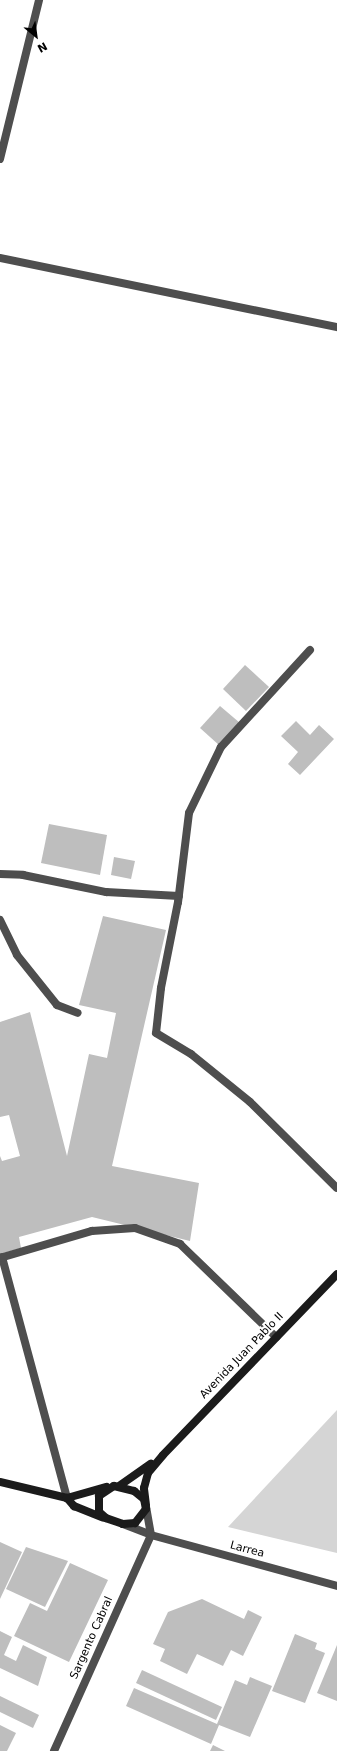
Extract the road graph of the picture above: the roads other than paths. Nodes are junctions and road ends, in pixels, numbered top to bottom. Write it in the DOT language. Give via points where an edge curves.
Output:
graph roads {
  1 [pos="39,0"];
  2 [pos="3,134"];
  3 [pos="0,159"];
  4 [pos="0,258"];
  5 [pos="337,327"];
  6 [pos="310,650"];
  7 [pos="0,874"];
  8 [pos="179,896"];
  9 [pos="0,920"];
  10 [pos="78,1013"];
  11 [pos="337,1188"];
  12 [pos="1,1258"];
  13 [pos="337,1274"];
  14 [pos="276,1337"];
  15 [pos="163,1455"];
  16 [pos="0,1482"];
  17 [pos="117,1486"];
  18 [pos="67,1498"];
  19 [pos="146,1506"];
  20 [pos="106,1518"];
  21 [pos="123,1524"];
  22 [pos="151,1535"];
  23 [pos="337,1586"];
  24 [pos="54,1751"];
  1 -- 2 [label="street"];
  2 -- 3 [label="street"];
  4 -- 5 [label="street"];
  6 -- 8 [label="street" via="221,747 189,813"];
  7 -- 8 [label="street" via="23,875 106,892"];
  8 -- 11 [label="street" via="161,988 156,1033 191,1054 250,1102"];
  9 -- 10 [label="street" via="17,955 57,1005"];
  12 -- 14 [label="street" via="92,1230 135,1228 180,1244"];
  12 -- 18 [label="street"];
  13 -- 14 [label="main road, Avenida Juan Pablo II"];
  14 -- 15 [label="main road, Avenida Juan Pablo II"];
  15 -- 17 [label="main road, Avenida Juan Pablo II"];
  15 -- 19 [label="main road, Avenida Juan Pablo II" via="148,1473 144,1488"];
  16 -- 18 [label="main road"];
  17 -- 18 [label="main road"];
  17 -- 19 [label="main road" via="138,1493"];
  17 -- 20 [label="main road" via="104,1491 97,1499 99,1512"];
  18 -- 20 [label="main road" via="74,1506"];
  19 -- 21 [label="main road" via="139,1520"];
  19 -- 22 [label="street"];
  20 -- 21 [label="main road"];
  21 -- 22 [label="street, Larrea"];
  22 -- 23 [label="street, Larrea"];
  22 -- 24 [label="street, Sargento Cabral"];
}
